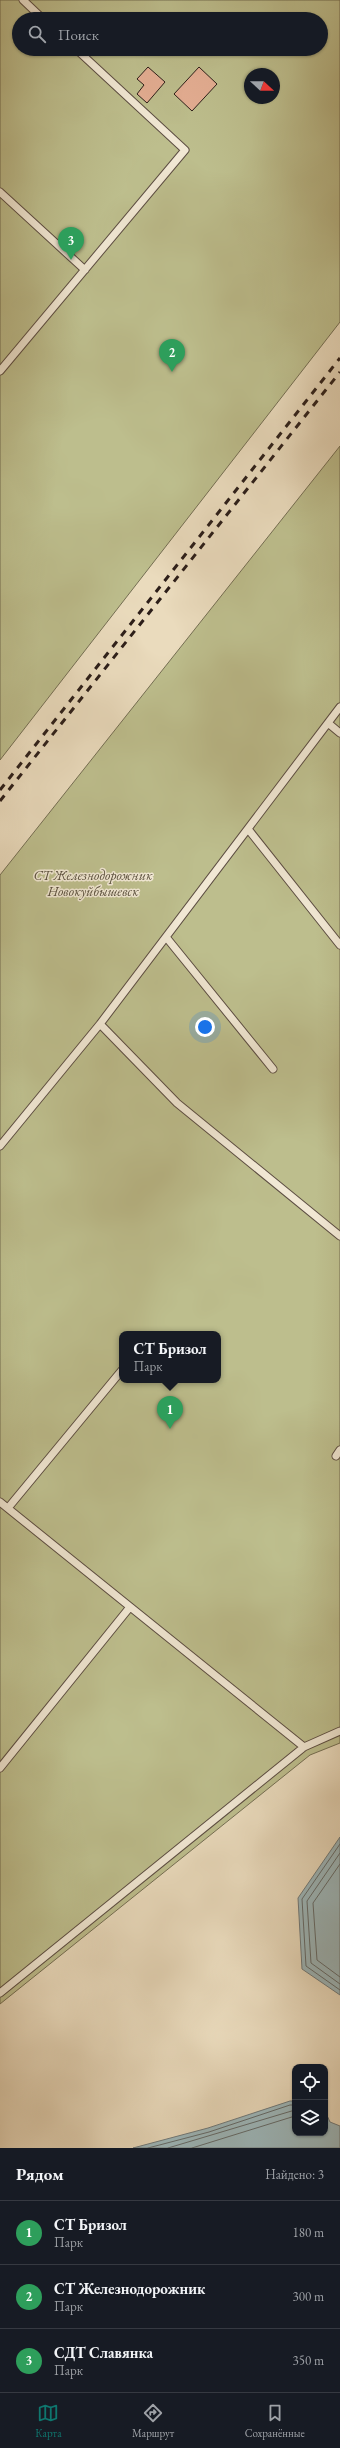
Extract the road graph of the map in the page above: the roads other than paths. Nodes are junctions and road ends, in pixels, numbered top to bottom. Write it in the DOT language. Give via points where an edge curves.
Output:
graph roads {
  1 [pos="23,0"];
  2 [pos="36,12"];
  3 [pos="84,56"];
  4 [pos="0,192"];
  5 [pos="85,270"];
  6 [pos="0,371"];
  7 [pos="340,707"];
  8 [pos="328,722"];
  9 [pos="340,733"];
  10 [pos="248,829"];
  11 [pos="166,937"];
  12 [pos="340,945"];
  13 [pos="100,1024"];
  14 [pos="273,1069"];
  15 [pos="0,1146"];
  16 [pos="340,1236"];
  17 [pos="119,1374"];
  18 [pos="0,1502"];
  19 [pos="8,1508"];
  20 [pos="130,1607"];
  21 [pos="340,1731"];
  22 [pos="304,1747"];
  23 [pos="0,1768"];
  24 [pos="0,1993"];
  1 -- 2 [label="lane"];
  3 -- 5 [label="lane" via="185,150"];
  4 -- 5 [label="lane"];
  5 -- 6 [label="lane"];
  7 -- 8 [label="lane"];
  8 -- 9 [label="lane"];
  8 -- 10 [label="lane"];
  10 -- 11 [label="lane"];
  10 -- 12 [label="lane"];
  11 -- 13 [label="lane"];
  11 -- 14 [label="lane"];
  13 -- 15 [label="lane"];
  13 -- 16 [label="lane" via="177,1103"];
  17 -- 19 [label="lane"];
  18 -- 19 [label="lane"];
  19 -- 20 [label="lane"];
  20 -- 22 [label="lane"];
  20 -- 23 [label="lane"];
  21 -- 22 [label="lane"];
  22 -- 24 [label="lane"];
}
